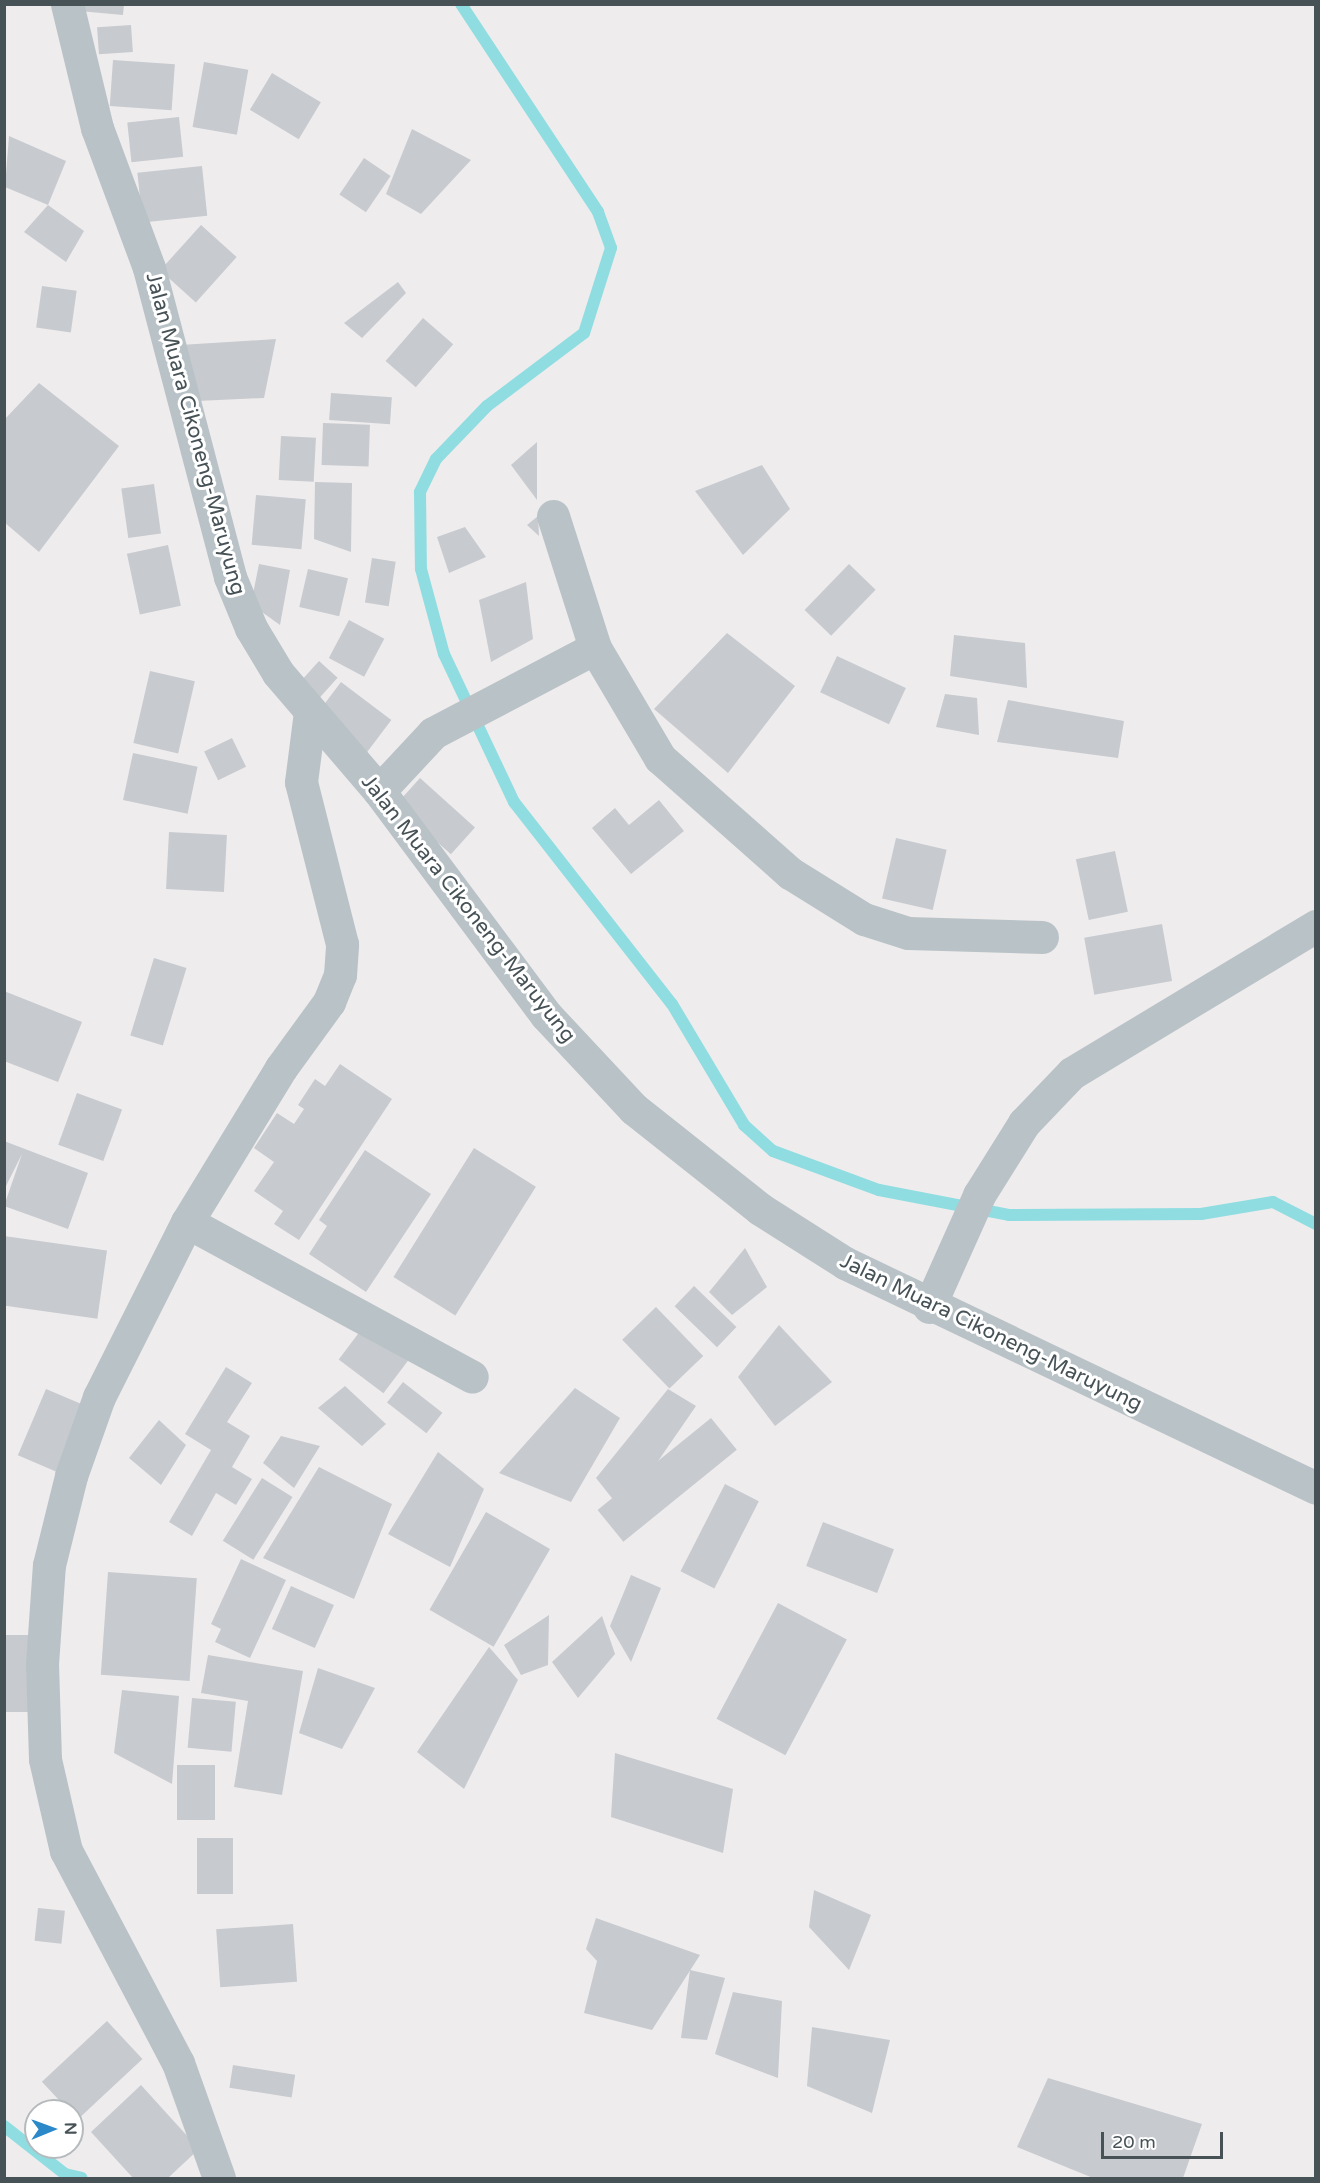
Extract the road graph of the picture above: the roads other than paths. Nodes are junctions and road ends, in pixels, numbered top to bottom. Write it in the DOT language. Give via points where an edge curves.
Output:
graph roads {
  1 [pos="67,4"];
  2 [pos="553,516"];
  3 [pos="595,648"];
  4 [pos="310,712"];
  5 [pos="379,791"];
  6 [pos="1316,926"];
  7 [pos="1042,937"];
  8 [pos="187,1222"];
  9 [pos="929,1307"];
  10 [pos="472,1377"];
  11 [pos="1316,1488"];
  12 [pos="217,2172"];
  1 -- 4 [label="street, Jalan Muara Cikoneng-Maruyung" via="96,128 149,268 230,577 256,637"];
  2 -- 3 [label="street"];
  3 -- 5 [label="street" via="433,734"];
  3 -- 7 [label="street" via="660,758 790,873 864,919 908,933"];
  4 -- 5 [label="street, Jalan Muara Cikoneng-Maruyung"];
  4 -- 8 [label="street" via="301,782 342,944 340,975 329,1002 281,1068"];
  5 -- 9 [label="street, Jalan Muara Cikoneng-Maruyung" via="546,1015 634,1109 760,1209 845,1263"];
  6 -- 9 [label="street" via="1072,1073 1024,1123 979,1195"];
  8 -- 10 [label="street"];
  8 -- 12 [label="street" via="99,1397 70,1476 49,1565 42,1664 45,1759 66,1851 178,2063"];
  9 -- 11 [label="street, Jalan Muara Cikoneng-Maruyung"];
}
